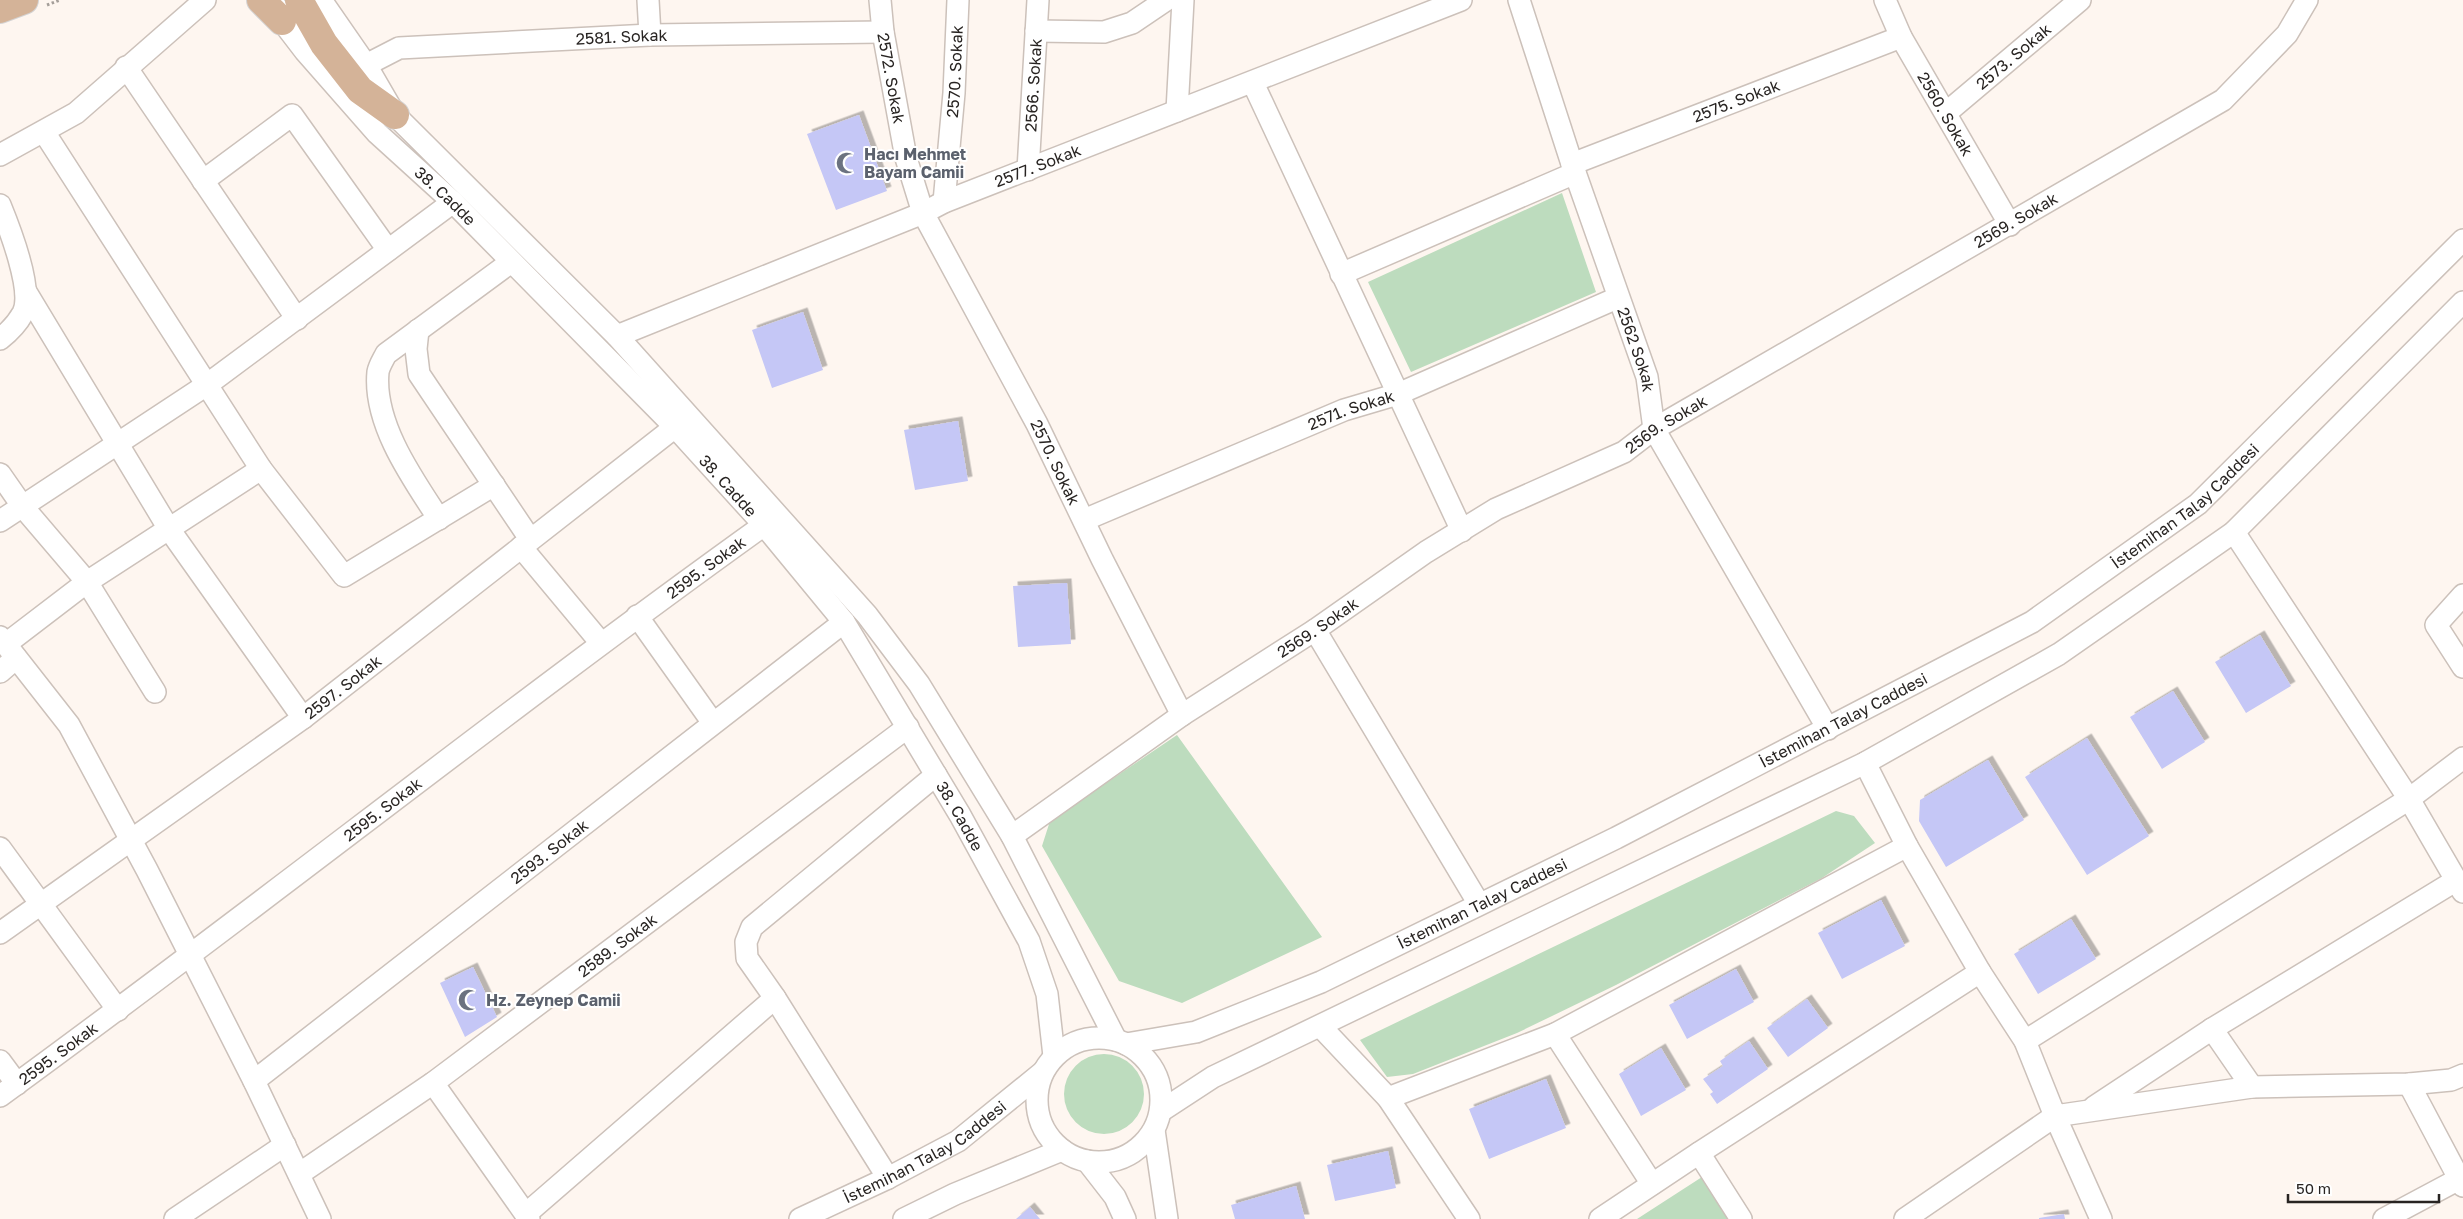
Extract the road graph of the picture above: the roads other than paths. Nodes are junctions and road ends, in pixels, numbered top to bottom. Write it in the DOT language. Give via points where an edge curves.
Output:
graph roads {
  1 [pos="24,0"];
  2 [pos="205,0"];
  3 [pos="261,0"];
  4 [pos="299,0"];
  5 [pos="321,0"];
  6 [pos="648,0"];
  7 [pos="880,0"];
  8 [pos="958,0"];
  9 [pos="1038,0"];
  10 [pos="1166,0"];
  11 [pos="1183,0"];
  12 [pos="1461,0"];
  13 [pos="1519,0"];
  14 [pos="1885,0"];
  15 [pos="2080,0"];
  16 [pos="2307,0"];
  17 [pos="0,9"];
  18 [pos="278,10"];
  19 [pos="883,32"];
  20 [pos="1036,32"];
  21 [pos="650,36"];
  22 [pos="1902,37"];
  23 [pos="366,65"];
  24 [pos="126,67"];
  25 [pos="1253,83"];
  26 [pos="1176,111"];
  27 [pos="1946,113"];
  28 [pos="395,115"];
  29 [pos="44,132"];
  30 [pos="0,155"];
  31 [pos="1573,168"];
  32 [pos="1028,170"];
  33 [pos="203,181"];
  34 [pos="454,202"];
  35 [pos="944,202"];
  36 [pos="0,205"];
  37 [pos="923,213"];
  38 [pos="2010,225"];
  39 [pos="2463,240"];
  40 [pos="388,250"];
  41 [pos="511,262"];
  42 [pos="1341,274"];
  43 [pos="26,292"];
  44 [pos="1617,298"];
  45 [pos="2463,302"];
  46 [pos="297,319"];
  47 [pos="418,330"];
  48 [pos="617,336"];
  49 [pos="0,339"];
  50 [pos="208,384"];
  51 [pos="1398,394"];
  52 [pos="675,427"];
  53 [pos="1654,428"];
  54 [pos="118,443"];
  55 [pos="260,469"];
  56 [pos="0,474"];
  57 [pos="494,486"];
  58 [pos="23,507"];
  59 [pos="440,519"];
  60 [pos="1084,520"];
  61 [pos="0,521"];
  62 [pos="764,525"];
  63 [pos="169,529"];
  64 [pos="1462,531"];
  65 [pos="2234,532"];
  66 [pos="525,543"];
  67 [pos="87,582"];
  68 [pos="2463,594"];
  69 [pos="637,616"];
  70 [pos="844,622"];
  71 [pos="1315,630"];
  72 [pos="601,643"];
  73 [pos="7,646"];
  74 [pos="2463,667"];
  75 [pos="0,672"];
  76 [pos="155,692"];
  77 [pos="1182,715"];
  78 [pos="303,718"];
  79 [pos="713,723"];
  80 [pos="908,727"];
  81 [pos="1828,729"];
  82 [pos="2463,758"];
  83 [pos="1865,763"];
  84 [pos="936,775"];
  85 [pos="2409,799"];
  86 [pos="1012,836"];
  87 [pos="131,841"];
  88 [pos="1907,846"];
  89 [pos="0,848"];
  90 [pos="2459,886"];
  91 [pos="42,904"];
  92 [pos="1479,904"];
  93 [pos="0,934"];
  94 [pos="191,956"];
  95 [pos="1980,972"];
  96 [pos="775,998"];
  97 [pos="118,1010"];
  98 [pos="1321,1027"];
  99 [pos="2212,1029"];
  100 [pos="1555,1034"];
  101 [pos="2026,1041"];
  102 [pos="1121,1042"];
  103 [pos="0,1061"];
  104 [pos="1049,1064"];
  105 [pos="2463,1075"];
  106 [pos="254,1081"];
  107 [pos="433,1083"];
  108 [pos="2409,1084"];
  109 [pos="2252,1087"];
  110 [pos="8,1090"];
  111 [pos="1388,1098"];
  112 [pos="2090,1110"];
  113 [pos="2055,1116"];
  114 [pos="1157,1121"];
  115 [pos="285,1145"];
  116 [pos="1062,1150"];
  117 [pos="1698,1153"];
  118 [pos="1087,1161"];
  119 [pos="298,1174"];
  120 [pos="888,1178"];
  121 [pos="2461,1182"];
  122 [pos="1652,1184"];
  123 [pos="528,1216"];
  124 [pos="175,1219"];
  125 [pos="320,1219"];
  126 [pos="800,1219"];
  127 [pos="904,1219"];
  128 [pos="1125,1219"];
  129 [pos="1168,1219"];
  130 [pos="1469,1219"];
  131 [pos="1600,1219"];
  132 [pos="1741,1219"];
  133 [pos="1904,1219"];
  134 [pos="2101,1219"];
  135 [pos="2384,1219"];
  1 -- 17 [label="main road"];
  2 -- 24 [label="street"];
  3 -- 18 [label="main road"];
  4 -- 28 [label="main road" via="324,44 360,90"];
  5 -- 23 [label="street, 38. Cadde"];
  6 -- 21 [label="street"];
  7 -- 19 [label="street, 2572. Sokak"];
  8 -- 35 [label="street, 2570. Sokak" via="954,94"];
  9 -- 20 [label="street, 2566. Sokak"];
  10 -- 20 [label="street" via="1132,23 1104,32"];
  11 -- 26 [label="street"];
  12 -- 25 [label="street, 2577. Sokak"];
  13 -- 31 [label="street, 2562 Sokak"];
  14 -- 22 [label="street, 2560. Sokak"];
  15 -- 27 [label="street, 2573. Sokak"];
  16 -- 38 [label="street, 2569. Sokak" via="2287,34 2223,100"];
  18 -- 34 [label="street, 38. Cadde" via="305,51 377,133"];
  19 -- 21 [label="street, 2581. Sokak"];
  19 -- 37 [label="street, 2572. Sokak" via="906,158"];
  20 -- 32 [label="street, 2566. Sokak"];
  21 -- 23 [label="street, 2581. Sokak" via="399,48"];
  22 -- 27 [label="street, 2560. Sokak"];
  22 -- 31 [label="street, 2575. Sokak"];
  23 -- 28 [label="street, 38. Cadde"];
  24 -- 29 [label="street" via="76,113"];
  24 -- 33 [label="street"];
  25 -- 26 [label="street, 2577. Sokak"];
  25 -- 42 [label="street"];
  26 -- 32 [label="street, 2577. Sokak"];
  27 -- 38 [label="street, 2560. Sokak"];
  28 -- 48 [label="street, 38. Cadde"];
  29 -- 30 [label="street"];
  29 -- 50 [label="street"];
  31 -- 42 [label="street, 2575. Sokak"];
  31 -- 44 [label="street, 2562 Sokak"];
  32 -- 35 [label="street, 2577. Sokak"];
  33 -- 40 [label="street" via="292,115"];
  33 -- 46 [label="street"];
  34 -- 40 [label="street"];
  34 -- 41 [label="street, 38. Cadde"];
  35 -- 37 [label="street, 2577. Sokak"];
  36 -- 43 [label="street" via="13,236"];
  37 -- 48 [label="street, 2577. Sokak"];
  37 -- 60 [label="street, 2570. Sokak" via="1037,424"];
  38 -- 53 [label="street, 2569. Sokak"];
  39 -- 81 [label="street, İstemihan Talay Caddesi" via="2198,504 2032,622"];
  40 -- 46 [label="street"];
  41 -- 47 [label="street"];
  41 -- 52 [label="street, 38. Cadde"];
  42 -- 51 [label="street"];
  43 -- 49 [label="street" via="24,312"];
  43 -- 54 [label="street"];
  44 -- 51 [label="street, 2571. Sokak"];
  44 -- 53 [label="street, 2562 Sokak" via="1647,377"];
  45 -- 65 [label="street"];
  46 -- 50 [label="street"];
  47 -- 57 [label="street" via="419,374"];
  47 -- 59 [label="street" via="386,354 378,370 381,414 413,479"];
  48 -- 86 [label="street, 38. Cadde" via="867,615 919,684"];
  50 -- 54 [label="street"];
  50 -- 55 [label="street"];
  51 -- 60 [label="street, 2571. Sokak" via="1344,410"];
  51 -- 64 [label="street"];
  52 -- 62 [label="street, 38. Cadde"];
  52 -- 66 [label="street, 2597. Sokak"];
  53 -- 64 [label="street, 2569. Sokak" via="1624,452 1496,509"];
  53 -- 81 [label="street, 2562 Sokak"];
  54 -- 58 [label="street"];
  54 -- 63 [label="street"];
  55 -- 59 [label="street" via="344,576"];
  55 -- 63 [label="street"];
  56 -- 58 [label="street"];
  57 -- 59 [label="street"];
  57 -- 66 [label="street"];
  58 -- 61 [label="street"];
  58 -- 67 [label="street"];
  60 -- 77 [label="street, 2570. Sokak"];
  62 -- 69 [label="street, 2595. Sokak"];
  62 -- 70 [label="street, 38. Cadde"];
  63 -- 67 [label="street"];
  63 -- 78 [label="street"];
  64 -- 71 [label="street, 2569. Sokak" via="1426,552"];
  65 -- 83 [label="street" via="2059,654"];
  65 -- 85 [label="street"];
  66 -- 72 [label="street"];
  66 -- 78 [label="street, 2597. Sokak"];
  67 -- 73 [label="street"];
  67 -- 76 [label="street"];
  68 -- 74 [label="street" via="2436,624"];
  69 -- 72 [label="street, 2595. Sokak"];
  69 -- 79 [label="street"];
  70 -- 79 [label="street, 2593. Sokak"];
  70 -- 80 [label="street, 38. Cadde"];
  71 -- 77 [label="street, 2569. Sokak"];
  71 -- 92 [label="street"];
  72 -- 94 [label="street, 2595. Sokak"];
  73 -- 75 [label="street"];
  73 -- 87 [label="street" via="69,725"];
  77 -- 86 [label="street, 2569. Sokak"];
  78 -- 87 [label="street, 2597. Sokak"];
  79 -- 106 [label="street, 2593. Sokak"];
  80 -- 84 [label="street, 38. Cadde"];
  80 -- 107 [label="street, 2589. Sokak"];
  81 -- 92 [label="street, İstemihan Talay Caddesi"];
  82 -- 85 [label="street"];
  83 -- 88 [label="street"];
  83 -- 98 [label="street"];
  84 -- 96 [label="street" via="752,928 746,942 748,958"];
  84 -- 104 [label="street, 38. Cadde" via="1029,941 1047,994"];
  85 -- 90 [label="street"];
  85 -- 101 [label="street"];
  86 -- 102 [label="street, 38. Cadde"];
  87 -- 91 [label="street, 2597. Sokak"];
  87 -- 94 [label="street"];
  88 -- 95 [label="street"];
  88 -- 100 [label="street"];
  89 -- 91 [label="street"];
  90 -- 99 [label="street"];
  91 -- 93 [label="street, 2597. Sokak"];
  91 -- 97 [label="street"];
  92 -- 102 [label="street, İstemihan Talay Caddesi" via="1321,982 1196,1032"];
  94 -- 97 [label="street, 2595. Sokak"];
  94 -- 106 [label="street"];
  95 -- 101 [label="street"];
  95 -- 117 [label="street"];
  96 -- 120 [label="street"];
  96 -- 123 [label="street"];
  97 -- 110 [label="street, 2595. Sokak"];
  98 -- 111 [label="street"];
  98 -- 114 [label="street" via="1214,1077"];
  99 -- 109 [label="street"];
  99 -- 112 [label="street"];
  100 -- 111 [label="street"];
  100 -- 122 [label="street"];
  101 -- 113 [label="street"];
  102 -- 104 [label="street" via="1100,1038 1083,1040 1068,1046"];
  102 -- 114 [label="street" via="1143,1056 1155,1072 1161,1091"];
  103 -- 110 [label="street"];
  104 -- 116 [label="street" via="1038,1089 1037,1106 1045,1130"];
  104 -- 120 [label="street, İstemihan Talay Caddesi" via="958,1141"];
  105 -- 108 [label="street" via="2451,1080"];
  106 -- 115 [label="street"];
  107 -- 119 [label="street, 2589. Sokak"];
  107 -- 123 [label="street"];
  108 -- 109 [label="street"];
  108 -- 121 [label="street"];
  109 -- 112 [label="street"];
  111 -- 130 [label="street"];
  112 -- 113 [label="street"];
  113 -- 133 [label="street"];
  113 -- 134 [label="street"];
  114 -- 118 [label="street" via="1136,1151 1120,1159"];
  114 -- 129 [label="street"];
  115 -- 119 [label="street"];
  115 -- 124 [label="street"];
  116 -- 118 [label="street"];
  116 -- 127 [label="street"];
  117 -- 122 [label="street"];
  117 -- 132 [label="street"];
  118 -- 128 [label="street" via="1115,1197"];
  119 -- 125 [label="street"];
  120 -- 126 [label="street, İstemihan Talay Caddesi"];
  121 -- 135 [label="street"];
  122 -- 131 [label="street"];
}
